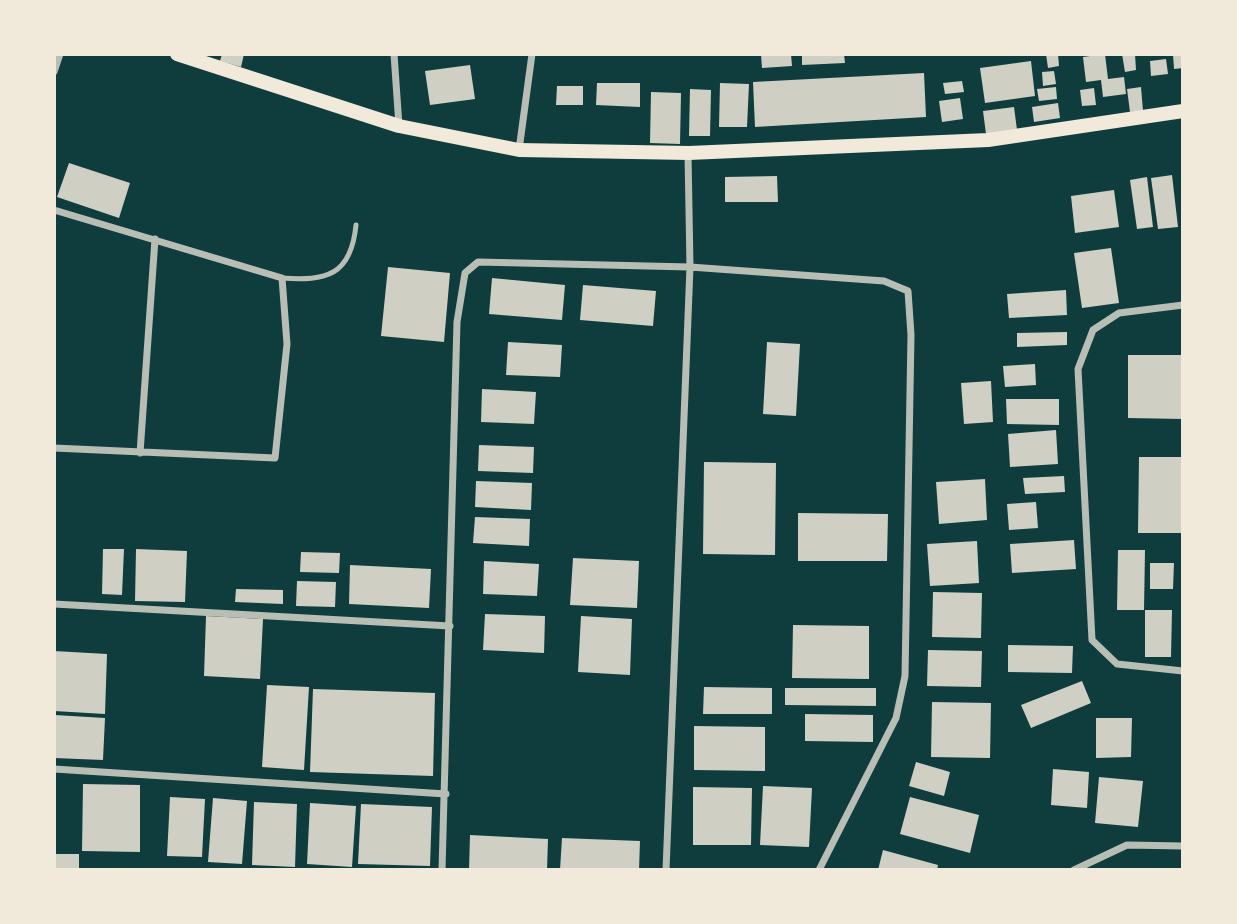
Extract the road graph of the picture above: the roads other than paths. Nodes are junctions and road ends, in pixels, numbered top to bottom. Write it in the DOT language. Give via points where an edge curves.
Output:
graph roads {
  1 [pos="60,54"];
  2 [pos="177,54"];
  3 [pos="394,54"];
  4 [pos="531,54"];
  5 [pos="54,72"];
  6 [pos="1183,111"];
  7 [pos="399,126"];
  8 [pos="519,150"];
  9 [pos="688,153"];
  10 [pos="54,209"];
  11 [pos="356,225"];
  12 [pos="155,239"];
  13 [pos="690,267"];
  14 [pos="282,278"];
  15 [pos="1183,305"];
  16 [pos="54,448"];
  17 [pos="141,453"];
  18 [pos="54,604"];
  19 [pos="450,625"];
  20 [pos="1183,671"];
  21 [pos="54,769"];
  22 [pos="446,794"];
  23 [pos="1183,846"];
  24 [pos="442,870"];
  25 [pos="666,870"];
  26 [pos="819,870"];
  27 [pos="1074,870"];
  1 -- 5 [label="street"];
  2 -- 7 [label="main road"];
  3 -- 7 [label="street"];
  4 -- 8 [label="street"];
  6 -- 9 [label="main road" via="988,140"];
  7 -- 8 [label="main road"];
  8 -- 9 [label="main road"];
  9 -- 13 [label="street"];
  10 -- 12 [label="street"];
  11 -- 14 [label="lane" via="351,247 336,272 310,280"];
  12 -- 14 [label="street"];
  12 -- 17 [label="street"];
  13 -- 19 [label="street" via="478,262 465,273 457,323"];
  13 -- 25 [label="street"];
  13 -- 26 [label="street" via="884,281 908,291 905,676 896,719"];
  14 -- 17 [label="street" via="287,344 275,458"];
  15 -- 20 [label="street" via="1119,313 1093,330 1078,369 1092,640 1117,664"];
  16 -- 17 [label="street"];
  18 -- 19 [label="street"];
  19 -- 22 [label="street"];
  21 -- 22 [label="street"];
  22 -- 24 [label="street"];
  23 -- 27 [label="street" via="1127,845"];
}
